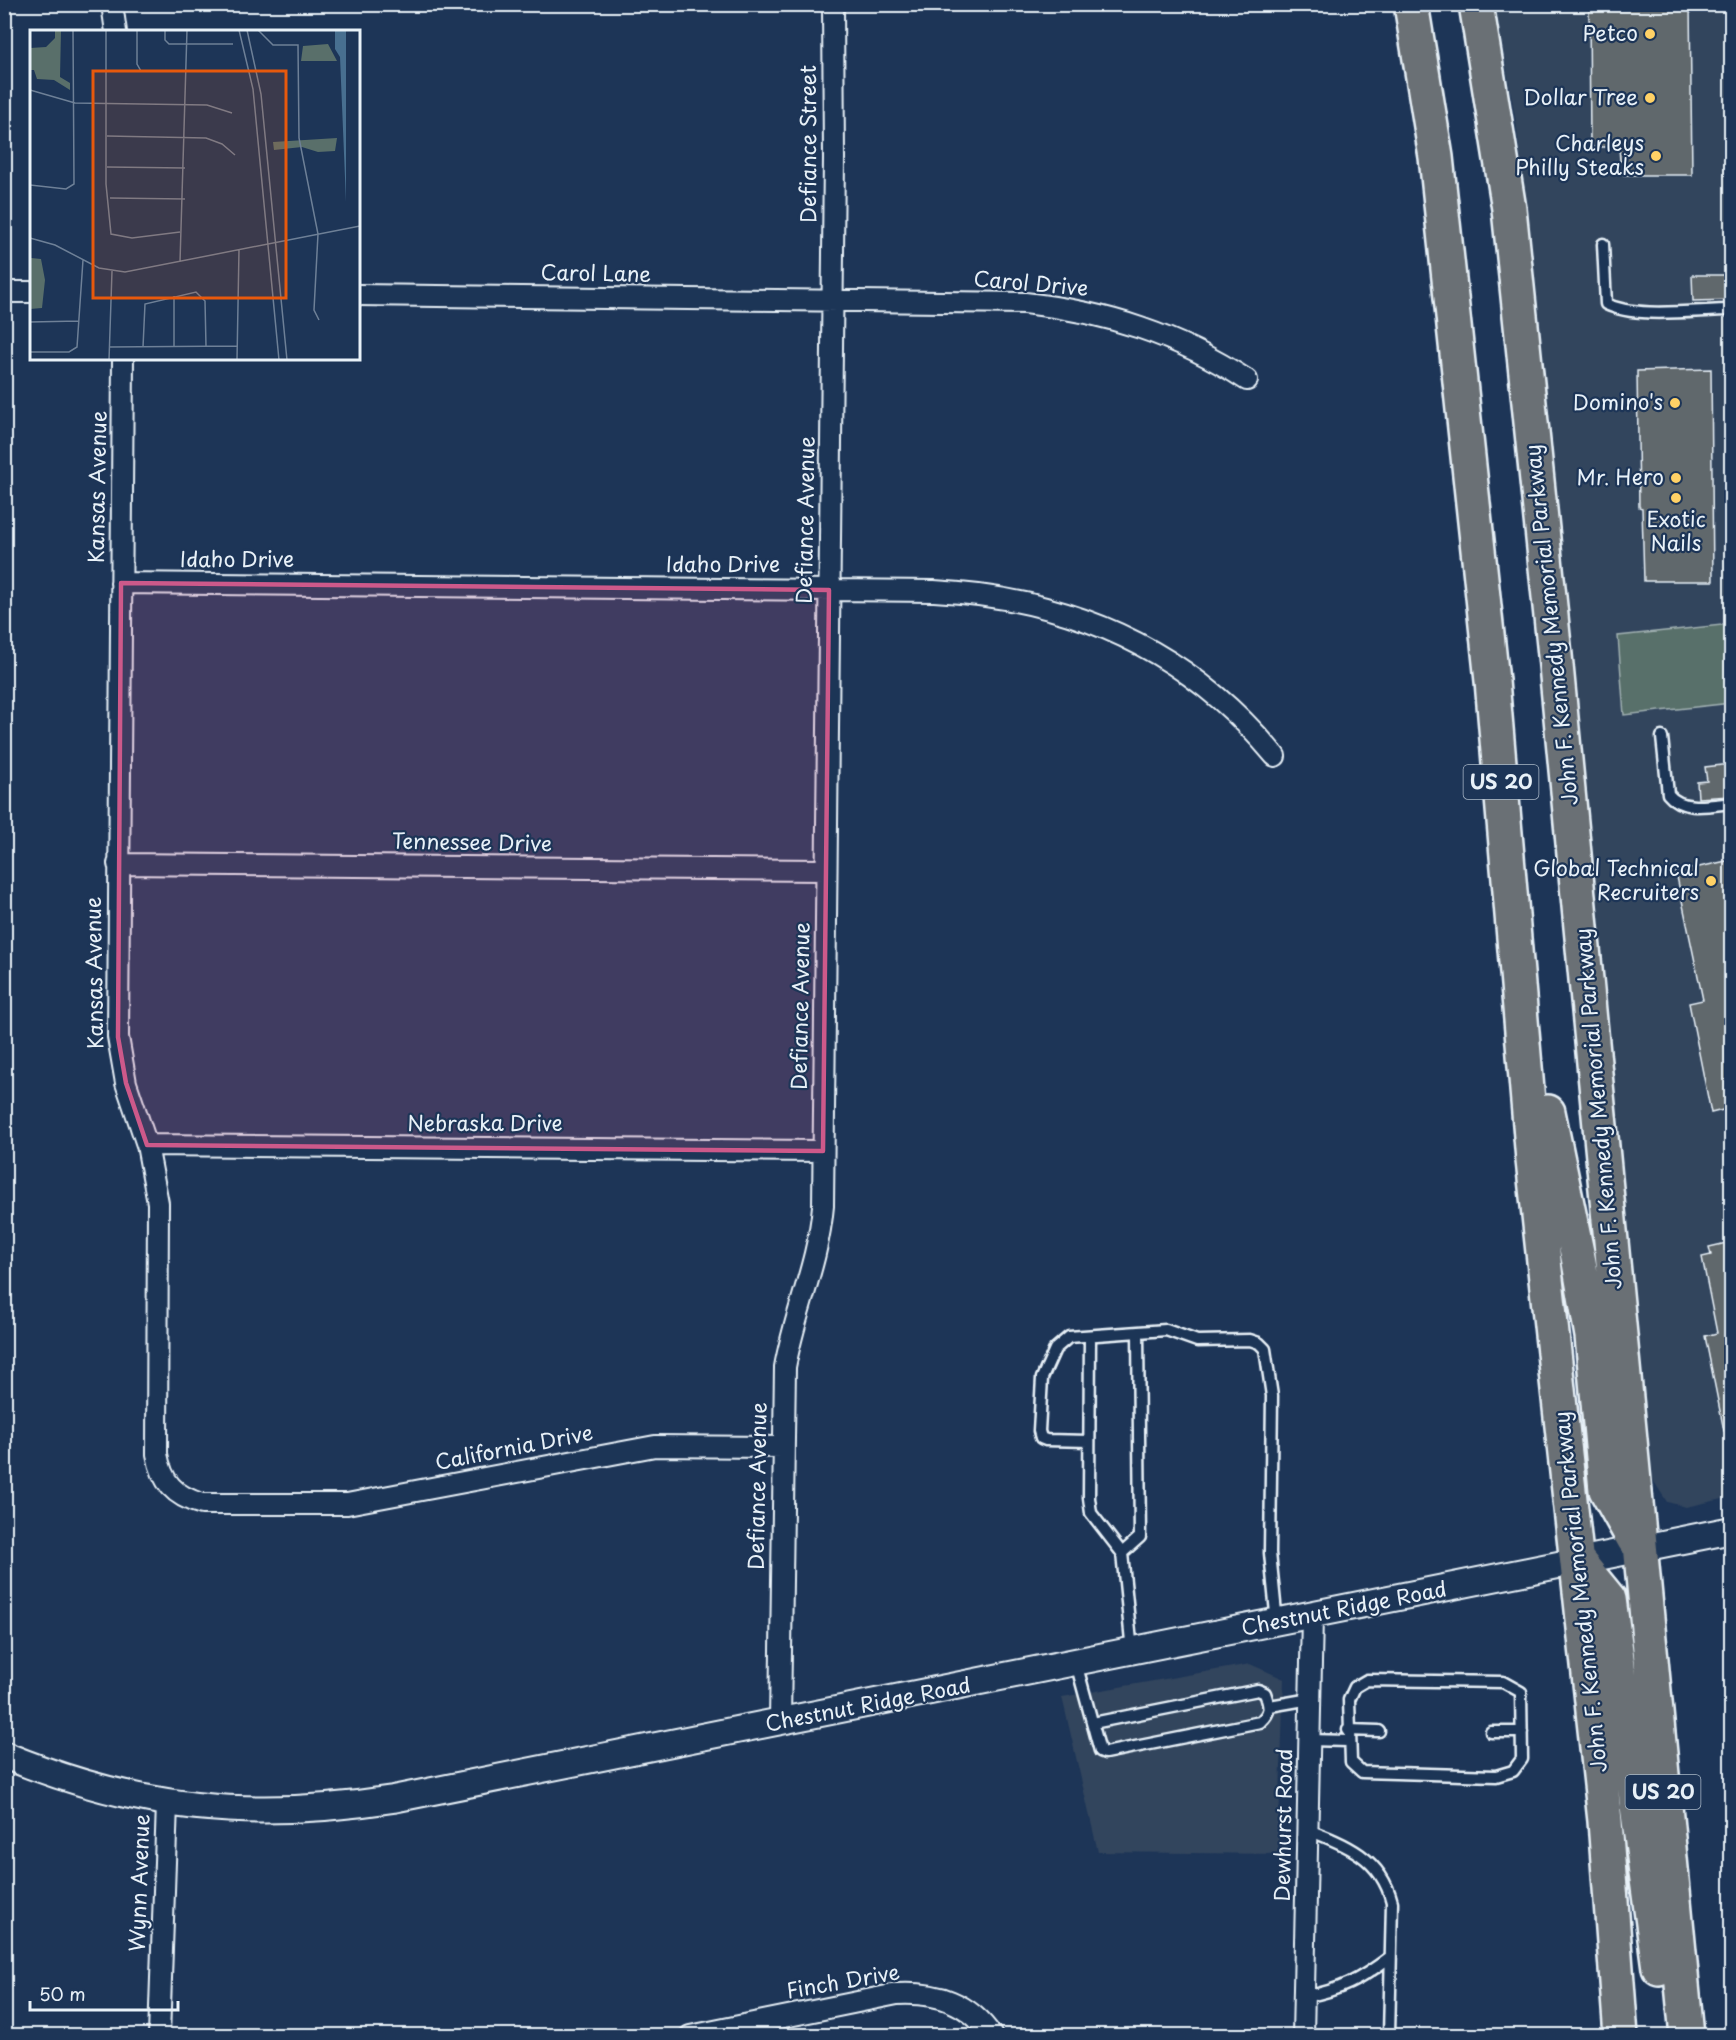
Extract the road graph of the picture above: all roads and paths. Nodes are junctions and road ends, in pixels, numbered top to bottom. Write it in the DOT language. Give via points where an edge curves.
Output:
graph roads {
  1 [pos="112,4"];
  2 [pos="833,4"];
  3 [pos="1411,4"];
  4 [pos="1476,4"];
  5 [pos="116,30"];
  6 [pos="1603,244"];
  7 [pos="4,292"];
  8 [pos="30,292"];
  9 [pos="832,292"];
  10 [pos="360,296"];
  11 [pos="1731,310"];
  12 [pos="123,360"];
  13 [pos="1247,380"];
  14 [pos="121,583"];
  15 [pos="829,590"];
  16 [pos="1662,737"];
  17 [pos="1275,756"];
  18 [pos="1731,804"];
  19 [pos="118,864"];
  20 [pos="826,870"];
  21 [pos="1512,909"];
  22 [pos="147,1145"];
  23 [pos="823,1151"];
  24 [pos="1138,1332"];
  25 [pos="1090,1336"];
  26 [pos="1089,1441"];
  27 [pos="783,1447"];
  28 [pos="256,1504"];
  29 [pos="1731,1530"];
  30 [pos="1639,1549"];
  31 [pos="1122,1553"];
  32 [pos="1578,1561"];
  33 [pos="1312,1616"];
  34 [pos="1277,1623"];
  35 [pos="1132,1652"];
  36 [pos="1076,1663"];
  37 [pos="1310,1699"];
  38 [pos="1270,1706"];
  39 [pos="780,1722"];
  40 [pos="1093,1723"];
  41 [pos="1379,1731"];
  42 [pos="1491,1732"];
  43 [pos="1522,1732"];
  44 [pos="1348,1736"];
  45 [pos="1310,1740"];
  46 [pos="4,1755"];
  47 [pos="167,1804"];
  48 [pos="1308,1830"];
  49 [pos="1390,1957"];
  50 [pos="1304,1997"];
  51 [pos="724,2032"];
  52 [pos="159,2036"];
  53 [pos="690,2036"];
  54 [pos="992,2036"];
  55 [pos="1303,2036"];
  56 [pos="1389,2036"];
  57 [pos="1621,2036"];
  58 [pos="1668,2036"];
  59 [pos="1687,2036"];
  1 -- 5 [label="street"];
  2 -- 9 [label="street, Defiance Street"];
  3 -- 21 [label="highway, John F. Kennedy Memorial Parkway / US 20" via="1436,157 1492,681"];
  4 -- 30 [label="highway, John F. Kennedy Memorial Parkway / US 20" via="1509,209"];
  6 -- 11 [label="lane" via="1606,304 1637,312"];
  7 -- 8 [label="street"];
  9 -- 10 [label="street, Carol Lane"];
  9 -- 13 [label="street, Carol Drive" via="1064,307 1131,323 1177,340"];
  9 -- 15 [label="street, Defiance Avenue"];
  12 -- 14 [label="street, Kansas Avenue"];
  14 -- 15 [label="street, Idaho Drive"];
  14 -- 19 [label="street, Kansas Avenue"];
  15 -- 17 [label="street, Idaho Drive" via="970,593 1019,601 1086,620 1148,649 1190,675 1250,726"];
  15 -- 20 [label="street, Defiance Avenue"];
  16 -- 18 [label="lane" via="1668,794 1672,799 1686,805"];
  19 -- 20 [label="street, Tennessee Drive"];
  19 -- 22 [label="street, Kansas Avenue" via="118,1037 126,1083"];
  20 -- 23 [label="street, Defiance Avenue"];
  21 -- 30 [label="highway" via="1592,1336 1606,1490"];
  21 -- 32 [label="highway, John F. Kennedy Memorial Parkway / US 20" via="1533,1160"];
  22 -- 23 [label="street, Nebraska Drive"];
  22 -- 28 [label="street, Kansas Avenue" via="158,1203 160,1471 166,1483 185,1500 202,1504"];
  23 -- 27 [label="street, Defiance Avenue" via="819,1241 785,1367"];
  24 -- 25 [label="lane"];
  24 -- 31 [label="lane" via="1140,1537"];
  24 -- 34 [label="lane" via="1166,1330 1197,1341 1250,1340 1265,1349 1272,1396 1270,1553"];
  25 -- 26 [label="lane"];
  25 -- 26 [label="lane" via="1069,1337 1056,1349 1042,1378 1039,1431 1046,1440"];
  26 -- 31 [label="lane" via="1091,1513"];
  27 -- 28 [label="street, California Drive" via="655,1446 371,1501"];
  27 -- 39 [label="street, Defiance Avenue"];
  29 -- 30 [label="street, Chestnut Ridge Road"];
  30 -- 32 [label="street, Chestnut Ridge Road"];
  30 -- 59 [label="highway, John F. Kennedy Memorial Parkway / US 20"];
  31 -- 35 [label="lane"];
  32 -- 33 [label="street, Chestnut Ridge Road"];
  32 -- 57 [label="highway, John F. Kennedy Memorial Parkway / US 20" via="1605,1821"];
  32 -- 58 [label="highway" via="1609,1599"];
  33 -- 34 [label="street, Chestnut Ridge Road"];
  33 -- 37 [label="street, Dewhurst Road"];
  34 -- 35 [label="street, Chestnut Ridge Road"];
  35 -- 36 [label="street, Chestnut Ridge Road"];
  36 -- 39 [label="street, Chestnut Ridge Road"];
  36 -- 40 [label="lane"];
  37 -- 38 [label="lane"];
  37 -- 45 [label="street, Dewhurst Road"];
  38 -- 40 [label="lane" via="1265,1693 1258,1689"];
  38 -- 40 [label="lane" via="1260,1722 1105,1753 1100,1751"];
  39 -- 47 [label="street, Chestnut Ridge Road" via="337,1808 224,1810"];
  41 -- 44 [label="lane"];
  42 -- 43 [label="lane"];
  43 -- 44 [label="lane" via="1522,1758 1513,1771 1496,1776 1362,1772 1351,1762"];
  43 -- 44 [label="lane" via="1521,1692 1503,1682 1367,1680 1355,1687 1349,1700"];
  44 -- 45 [label="lane"];
  45 -- 48 [label="street, Dewhurst Road"];
  46 -- 47 [label="street, Chestnut Ridge Road" via="104,1790"];
  47 -- 52 [label="street, Wynn Avenue"];
  48 -- 49 [label="lane" via="1348,1845 1372,1864 1388,1888 1392,1902"];
  48 -- 50 [label="street, Dewhurst Road"];
  49 -- 50 [label="lane" via="1362,1979 1332,1992"];
  49 -- 56 [label="lane"];
  50 -- 55 [label="street, Dewhurst Road"];
  51 -- 53 [label="street, Finch Drive"];
  51 -- 54 [label="street, Finch Drive" via="897,1994 922,1993 966,2008"];
}
